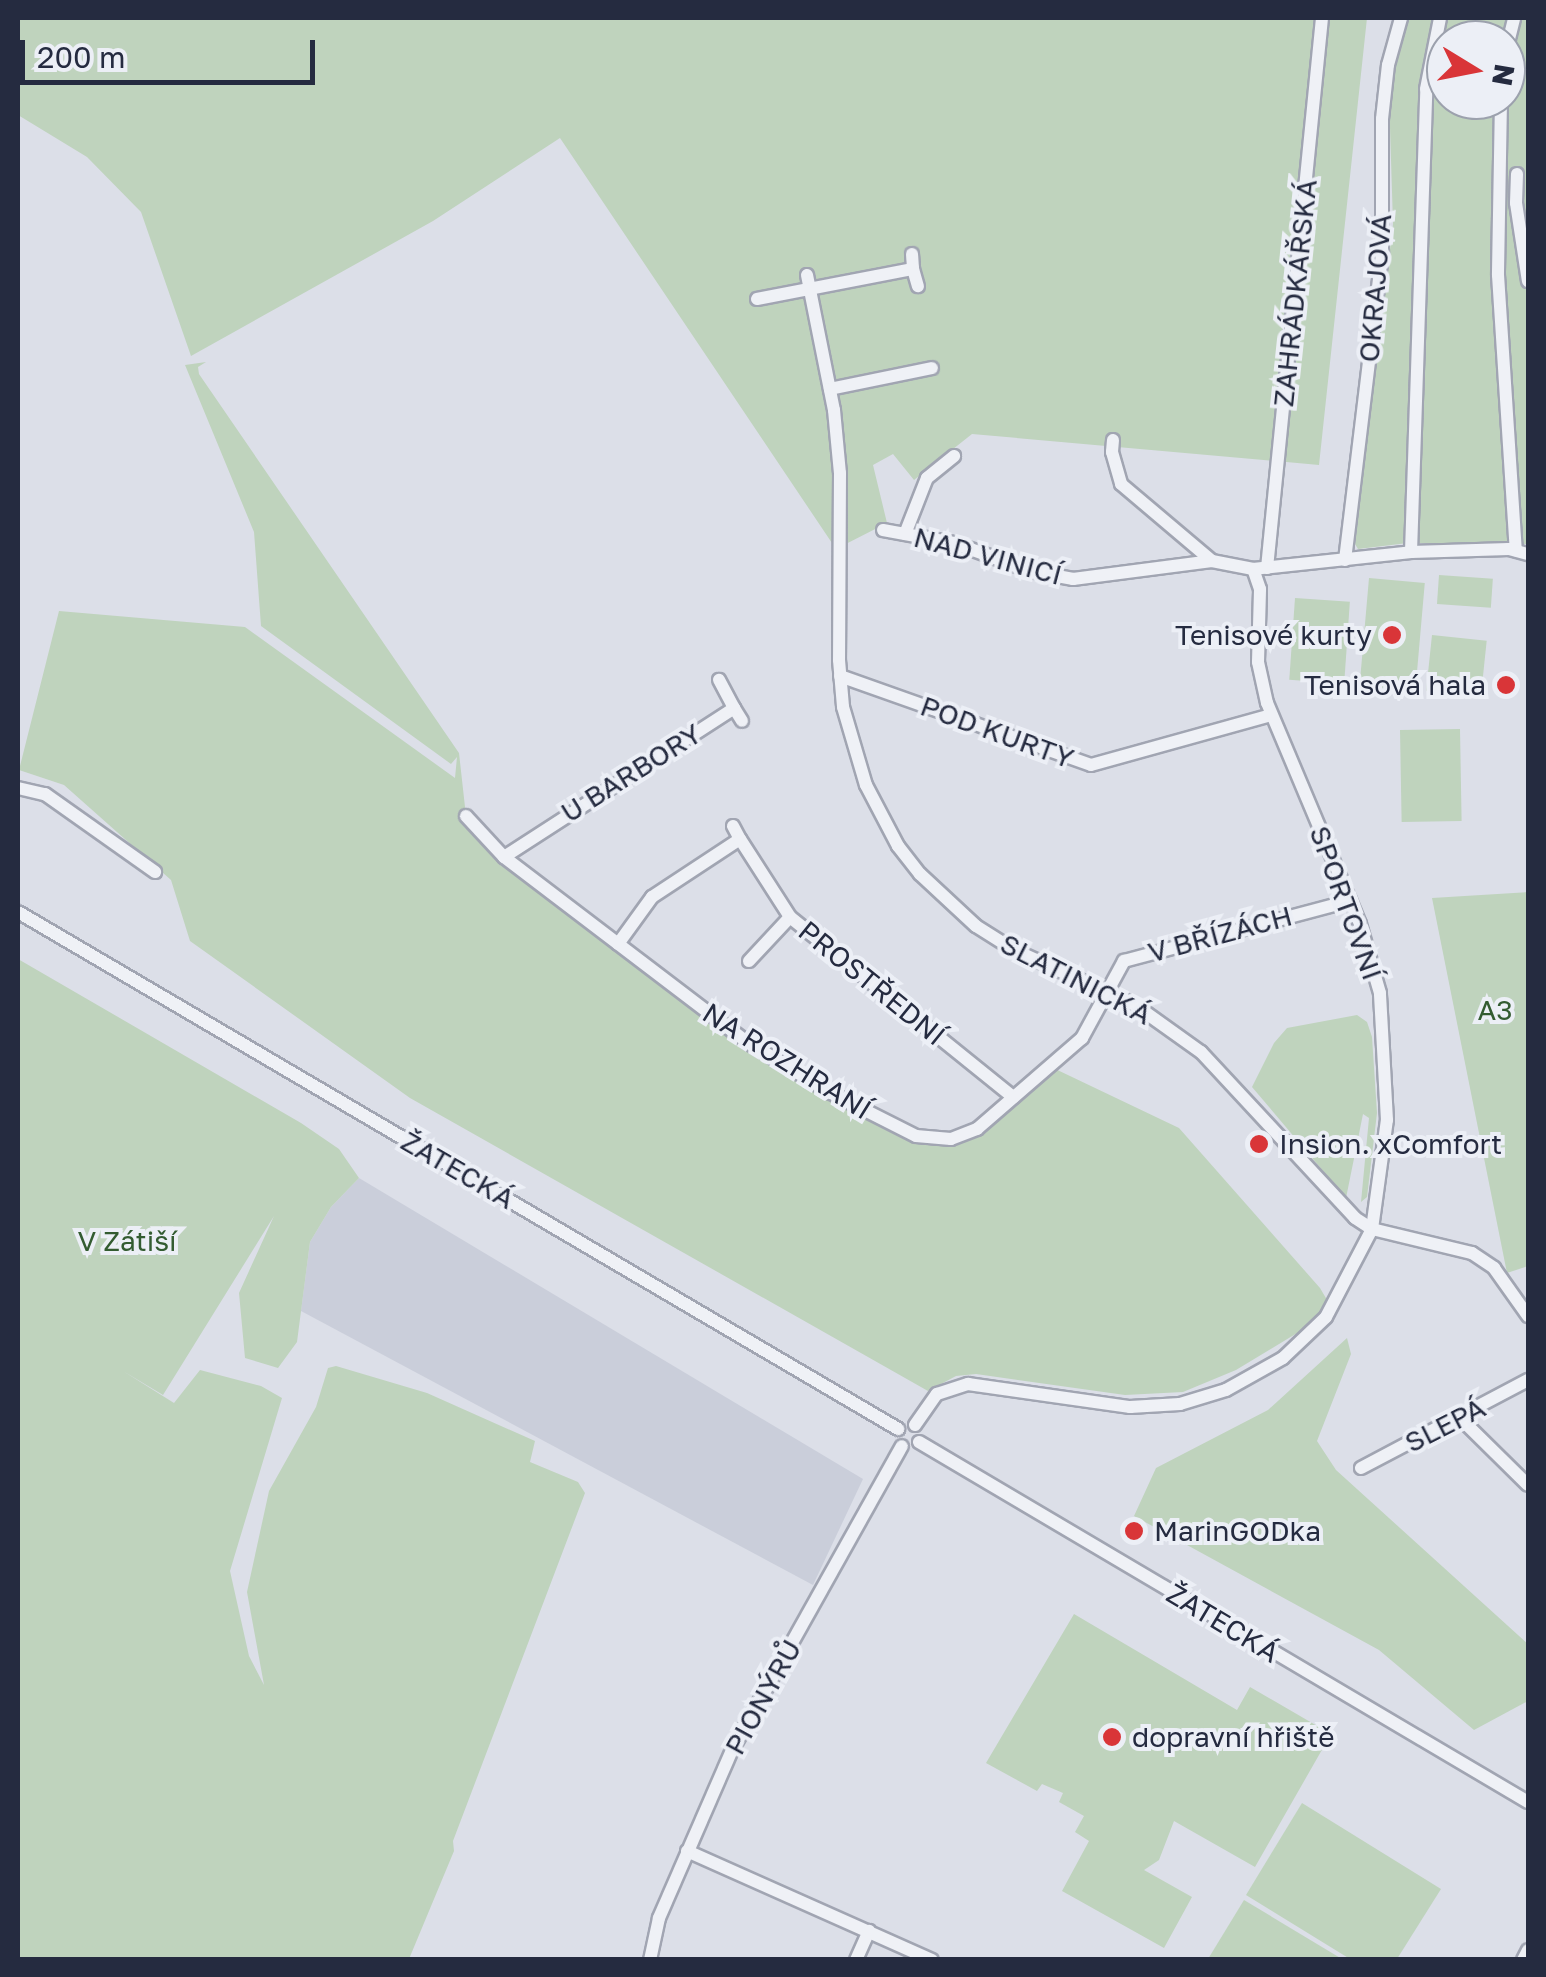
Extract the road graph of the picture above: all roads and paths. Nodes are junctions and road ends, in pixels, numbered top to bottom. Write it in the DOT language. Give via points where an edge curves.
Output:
graph roads {
  1 [pos="1322,18"];
  2 [pos="1401,18"];
  3 [pos="1440,18"];
  4 [pos="1501,120"];
  5 [pos="1517,174"];
  6 [pos="912,254"];
  7 [pos="913,269"];
  8 [pos="1528,281"];
  9 [pos="808,282"];
  10 [pos="918,286"];
  11 [pos="757,299"];
  12 [pos="932,368"];
  13 [pos="830,389"];
  14 [pos="1114,440"];
  15 [pos="954,456"];
  16 [pos="884,530"];
  17 [pos="905,534"];
  18 [pos="1412,552"];
  19 [pos="1522,552"];
  20 [pos="1212,560"];
  21 [pos="1345,560"];
  22 [pos="1260,569"];
  23 [pos="840,676"];
  24 [pos="719,680"];
  25 [pos="734,708"];
  26 [pos="1271,716"];
  27 [pos="742,721"];
  28 [pos="18,788"];
  29 [pos="466,816"];
  30 [pos="733,826"];
  31 [pos="740,839"];
  32 [pos="504,857"];
  33 [pos="155,872"];
  34 [pos="1350,901"];
  35 [pos="18,912"];
  36 [pos="790,916"];
  37 [pos="618,944"];
  38 [pos="749,961"];
  39 [pos="1107,990"];
  40 [pos="1014,1097"];
  41 [pos="1372,1229"];
  42 [pos="1528,1316"];
  43 [pos="1528,1380"];
  44 [pos="1460,1418"];
  45 [pos="915,1425"];
  46 [pos="898,1428"];
  47 [pos="919,1442"];
  48 [pos="902,1446"];
  49 [pos="1361,1468"];
  50 [pos="1528,1485"];
  51 [pos="1528,1802"];
  52 [pos="687,1851"];
  53 [pos="868,1931"];
  54 [pos="1528,1950"];
  55 [pos="650,1960"];
  56 [pos="856,1960"];
  57 [pos="932,1960"];
  58 [pos="1524,1960"];
  1 -- 22 [label="street, ZAHRÁDKÁŘSKÁ"];
  2 -- 21 [label="street, OKRAJOVÁ" via="1382,119 1382,252"];
  3 -- 18 [label="street" via="1426,89"];
  4 -- 19 [label="street" via="1498,275"];
  5 -- 8 [label="street"];
  6 -- 7 [label="street"];
  7 -- 9 [label="street"];
  7 -- 10 [label="street"];
  9 -- 11 [label="street"];
  9 -- 13 [label="street, SLATINICKÁ"];
  12 -- 13 [label="street"];
  13 -- 23 [label="street, SLATINICKÁ" via="840,474"];
  14 -- 20 [label="street" via="1121,484"];
  15 -- 17 [label="street" via="927,478"];
  16 -- 17 [label="street, NAD VINICÍ"];
  17 -- 20 [label="street, NAD VINICÍ" via="1073,579"];
  18 -- 19 [label="street"];
  18 -- 21 [label="street"];
  20 -- 22 [label="street"];
  21 -- 22 [label="street"];
  22 -- 26 [label="street, SPORTOVNÍ" via="1258,662"];
  23 -- 26 [label="street, POD KURTY" via="1091,765"];
  23 -- 39 [label="street, SLATINICKÁ" via="849,735 866,784 920,874 1001,942"];
  24 -- 25 [label="street"];
  25 -- 27 [label="street"];
  25 -- 32 [label="street, U BARBORY"];
  26 -- 34 [label="street, SPORTOVNÍ"];
  28 -- 33 [label="street" via="44,794"];
  29 -- 32 [label="street, NA ROZHRANÍ"];
  30 -- 31 [label="street, PROSTŘEDNÍ"];
  31 -- 36 [label="street, PROSTŘEDNÍ"];
  31 -- 37 [label="street" via="652,897"];
  32 -- 37 [label="street, NA ROZHRANÍ"];
  34 -- 39 [label="street, V BŘÍZÁCH" via="1134,957 1118,968"];
  34 -- 41 [label="street, SPORTOVNÍ" via="1380,993 1386,1051 1387,1120"];
  35 -- 46 [label="street, ŽATECKÁ"];
  36 -- 38 [label="street"];
  36 -- 40 [label="street, PROSTŘEDNÍ"];
  37 -- 40 [label="street, NA ROZHRANÍ" via="746,1042 904,1133 951,1138 977,1129"];
  39 -- 40 [label="street, NA ROZHRANÍ" via="1082,1038"];
  39 -- 41 [label="street, SLATINICKÁ" via="1201,1052 1354,1218"];
  41 -- 42 [label="street" via="1472,1253 1494,1268"];
  41 -- 45 [label="street, SPORTOVNÍ" via="1326,1317 1283,1358 1226,1390 1180,1404 1130,1407 968,1384 938,1394"];
  43 -- 44 [label="street, SLEPÁ"];
  44 -- 49 [label="street, SLEPÁ"];
  44 -- 50 [label="street"];
  45 -- 46 [label="street"];
  45 -- 47 [label="street"];
  46 -- 48 [label="street"];
  47 -- 48 [label="street"];
  47 -- 51 [label="street, ŽATECKÁ"];
  48 -- 52 [label="street, PIONÝRŮ" via="732,1750"];
  52 -- 53 [label="street"];
  52 -- 55 [label="street, PIONÝRŮ"];
  53 -- 56 [label="street"];
  53 -- 57 [label="street"];
  54 -- 58 [label="street"];
}
